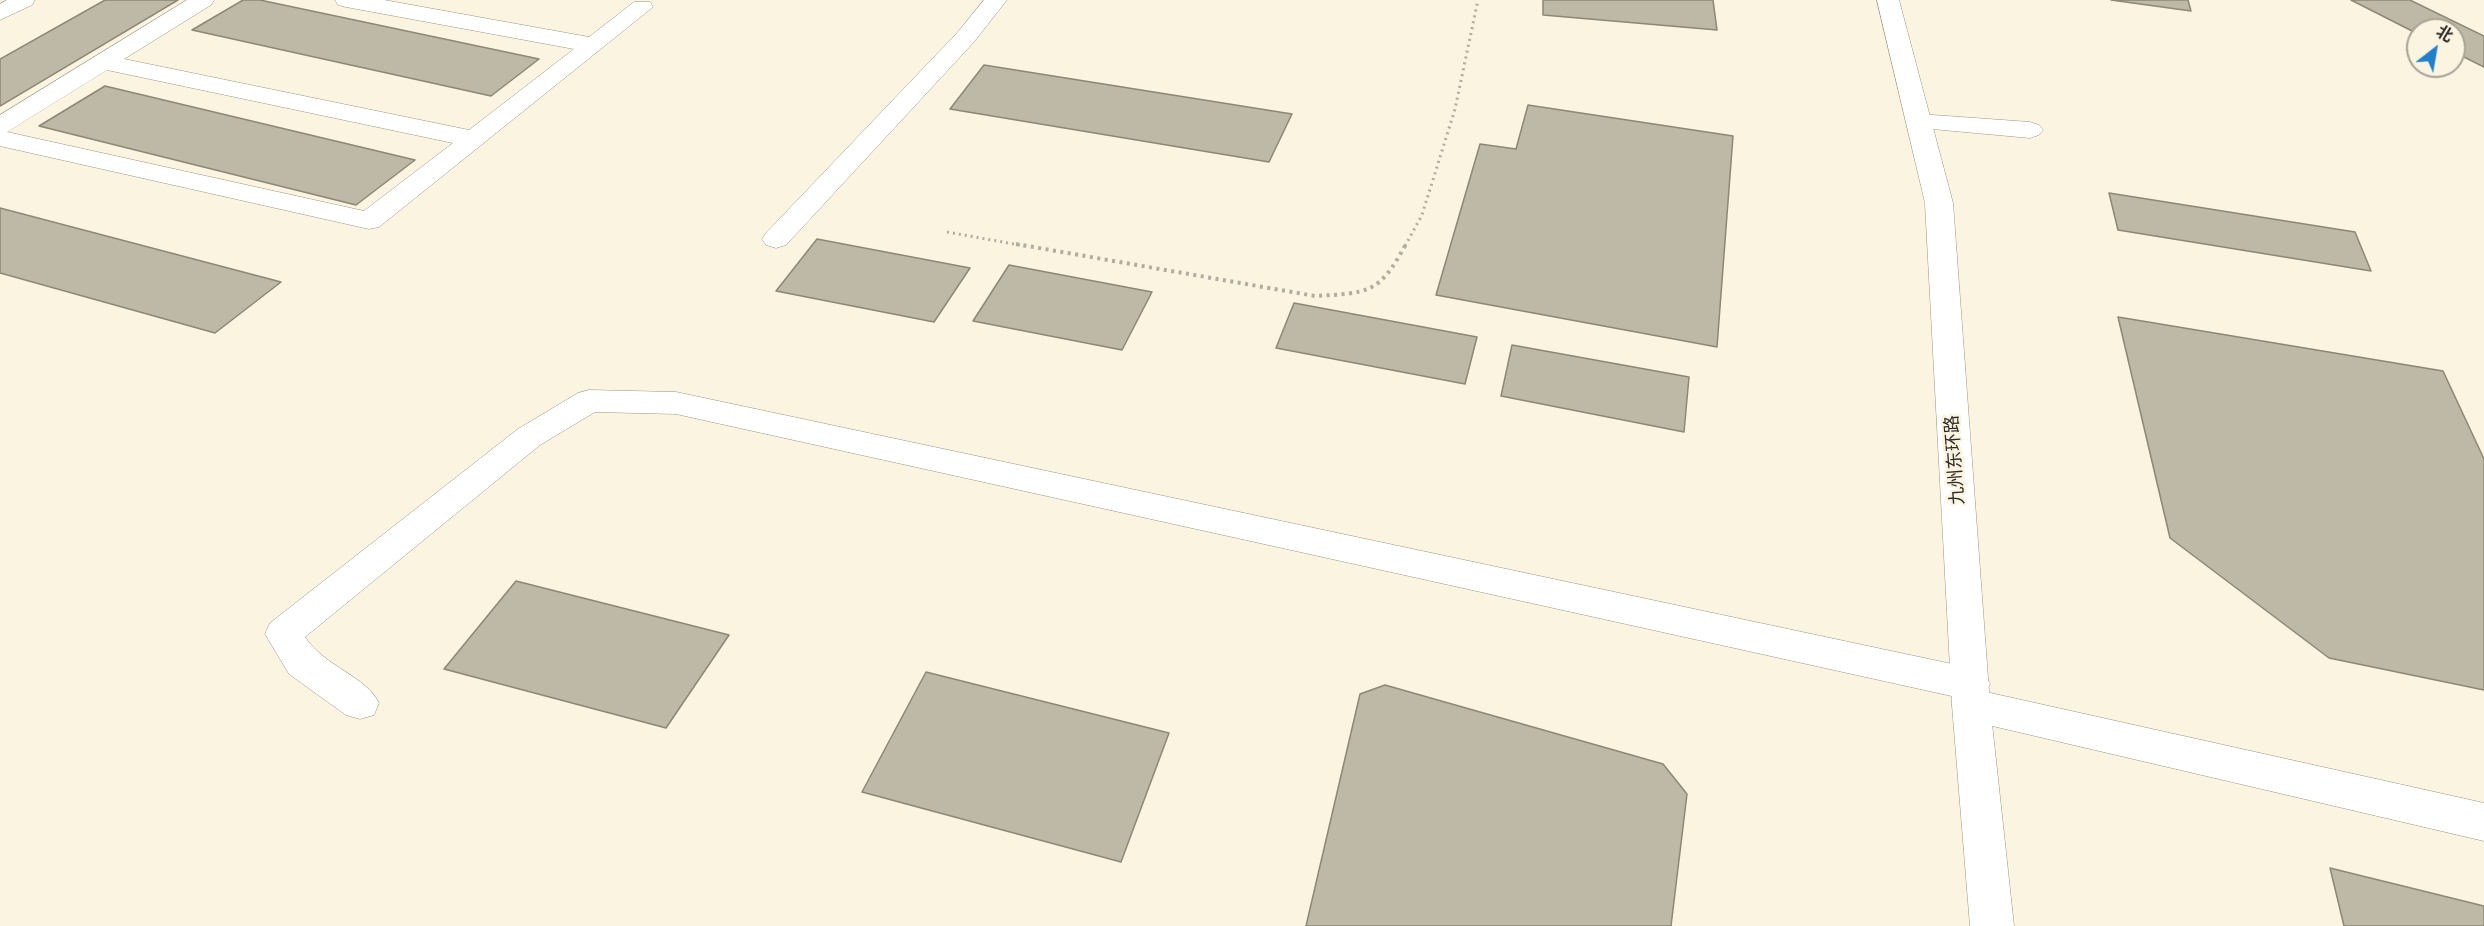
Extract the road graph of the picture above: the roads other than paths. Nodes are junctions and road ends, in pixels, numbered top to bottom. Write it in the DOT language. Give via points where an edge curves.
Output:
graph roads {
  1 [pos="24,0"];
  2 [pos="202,0"];
  3 [pos="346,0"];
  4 [pos="996,0"];
  5 [pos="1888,0"];
  6 [pos="642,7"];
  7 [pos="0,13"];
  8 [pos="593,45"];
  9 [pos="103,62"];
  10 [pos="1919,122"];
  11 [pos="0,126"];
  12 [pos="2030,130"];
  13 [pos="0,138"];
  14 [pos="473,139"];
  15 [pos="776,239"];
  16 [pos="1971,695"];
  17 [pos="360,703"];
  18 [pos="2484,822"];
  19 [pos="1992,926"];
  1 -- 7 [label="street"];
  2 -- 9 [label="street"];
  3 -- 8 [label="street"];
  4 -- 15 [label="street"];
  5 -- 10 [label="street, 九州东环路"];
  6 -- 8 [label="street"];
  8 -- 14 [label="street"];
  9 -- 11 [label="street"];
  9 -- 14 [label="street"];
  10 -- 12 [label="street"];
  10 -- 16 [label="street, 九州东环路" via="1939,203"];
  13 -- 14 [label="street" via="369,221"];
  16 -- 17 [label="street" via="676,403 589,401 529,437 283,634 302,663"];
  16 -- 18 [label="street"];
  16 -- 19 [label="street, 九州东环路"];
}
